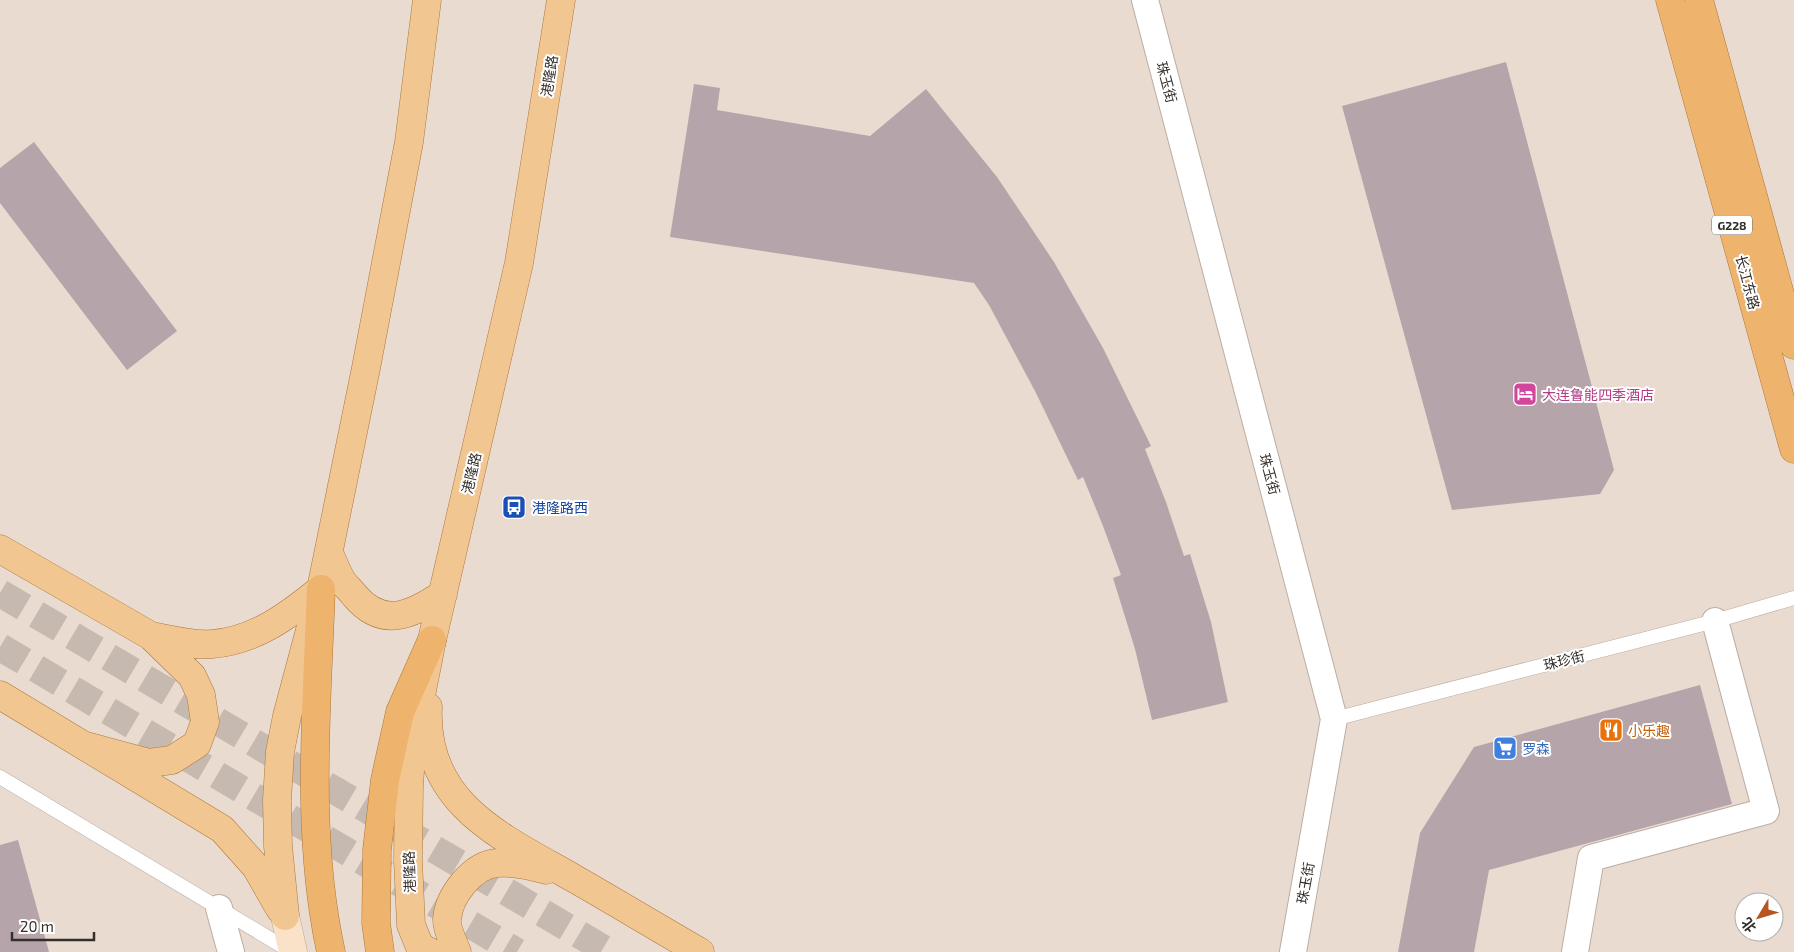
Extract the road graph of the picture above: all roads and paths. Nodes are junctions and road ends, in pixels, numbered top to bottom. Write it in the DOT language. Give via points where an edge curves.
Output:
graph roads {
  1 [pos="427,0"];
  2 [pos="561,0"];
  3 [pos="1145,0"];
  4 [pos="1670,0"];
  5 [pos="1698,0"];
  6 [pos="1794,345"];
  7 [pos="1794,449"];
  8 [pos="0,549"];
  9 [pos="329,553"];
  10 [pos="322,589"];
  11 [pos="443,594"];
  12 [pos="1794,598"];
  13 [pos="1716,621"];
  14 [pos="151,636"];
  15 [pos="432,640"];
  16 [pos="0,695"];
  17 [pos="1334,719"];
  18 [pos="86,746"];
  19 [pos="0,777"];
  20 [pos="576,880"];
  21 [pos="219,908"];
  22 [pos="285,916"];
  23 [pos="325,946"];
  24 [pos="424,950"];
  25 [pos="231,952"];
  26 [pos="292,952"];
  27 [pos="380,952"];
  28 [pos="457,952"];
  29 [pos="700,952"];
  30 [pos="1293,952"];
  31 [pos="1575,952"];
  1 -- 9 [label="main road" via="409,142"];
  2 -- 11 [label="main road, 港隆路" via="519,262"];
  3 -- 17 [label="street, 珠玉街"];
  4 -- 7 [label="highway, 长江东路 / G228"];
  5 -- 6 [label="highway, 长江东路 / G228"];
  8 -- 14 [label="main road"];
  9 -- 10 [label="main road"];
  9 -- 11 [label="main road" via="343,583 375,613 405,614"];
  10 -- 14 [label="main road" via="268,627 239,639 212,644"];
  10 -- 22 [label="main road" via="280,752 278,846"];
  10 -- 23 [label="highway" via="316,824"];
  11 -- 15 [label="main road, 港隆路"];
  12 -- 13 [label="lane, 珠珍街"];
  13 -- 17 [label="lane, 珠珍街"];
  13 -- 31 [label="street" via="1766,810 1591,858"];
  14 -- 18 [label="main road" via="192,676 201,694 205,722 197,744 172,760 149,763"];
  15 -- 20 [label="main road" via="428,723 434,754 446,783 468,812 501,837"];
  15 -- 24 [label="main road, 港隆路" via="412,741 409,786 411,925"];
  15 -- 27 [label="highway" via="400,712 385,780 377,850 376,923"];
  16 -- 18 [label="main road"];
  17 -- 30 [label="street, 珠玉街"];
  18 -- 22 [label="main road" via="222,828 256,867"];
  19 -- 21 [label="lane"];
  20 -- 28 [label="main road" via="530,865 495,863 472,873 455,894 446,920"];
  20 -- 29 [label="main road"];
  21 -- 25 [label="street"];
  21 -- 26 [label="lane"];
  22 -- 26 [label="main road"];
}
